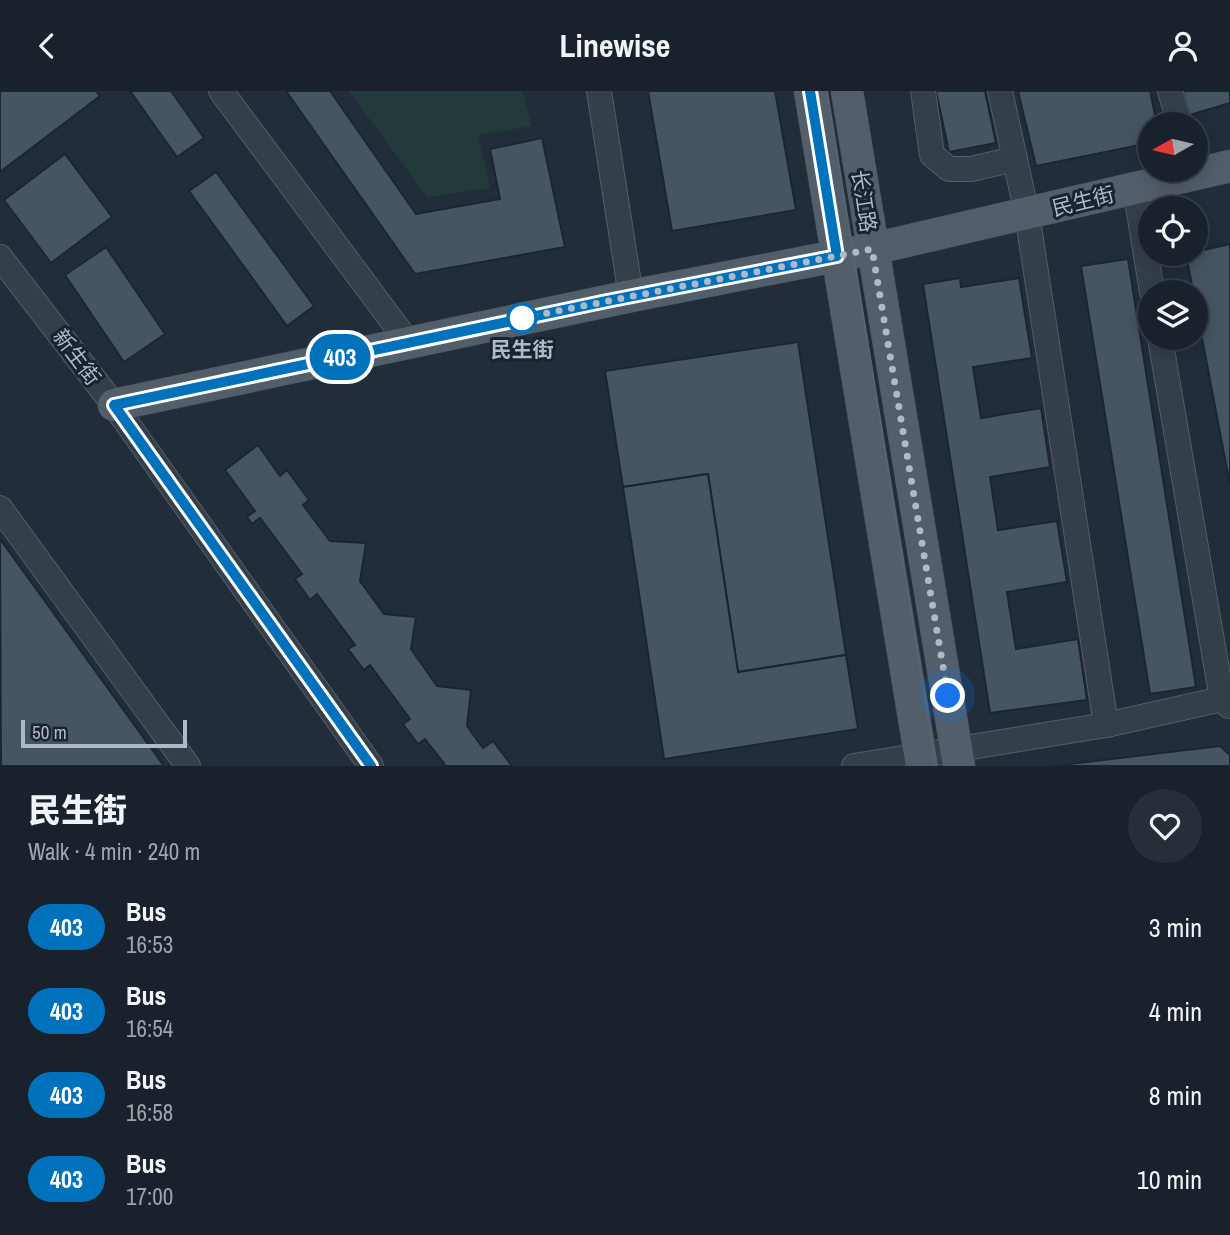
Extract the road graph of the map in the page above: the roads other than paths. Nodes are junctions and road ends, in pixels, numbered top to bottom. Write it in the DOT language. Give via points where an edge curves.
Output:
graph roads {
  1 [pos="221,91"];
  2 [pos="600,91"];
  3 [pos="810,91"];
  4 [pos="846,91"];
  5 [pos="923,91"];
  6 [pos="1000,91"];
  7 [pos="1170,91"];
  8 [pos="1176,112"];
  9 [pos="1014,159"];
  10 [pos="1230,166"];
  11 [pos="1208,170"];
  12 [pos="1157,182"];
  13 [pos="1135,188"];
  14 [pos="1027,214"];
  15 [pos="872,249"];
  16 [pos="837,256"];
  17 [pos="0,257"];
  18 [pos="1150,280"];
  19 [pos="631,296"];
  20 [pos="408,342"];
  21 [pos="1162,350"];
  22 [pos="114,405"];
  23 [pos="0,508"];
  24 [pos="1227,699"];
  25 [pos="1106,725"];
  26 [pos="940,757"];
  27 [pos="188,766"];
  28 [pos="371,766"];
  29 [pos="854,766"];
  1 -- 20 [label="street"];
  2 -- 19 [label="street"];
  3 -- 16 [label="main road, 长江路"];
  4 -- 15 [label="main road, 长江路"];
  5 -- 9 [label="street" via="932,155 949,169"];
  6 -- 9 [label="street"];
  7 -- 8 [label="street"];
  9 -- 14 [label="street"];
  10 -- 11 [label="main road, 民生街"];
  12 -- 13 [label="main road, 民生街"];
  13 -- 14 [label="main road, 民生街"];
  13 -- 18 [label="street"];
  14 -- 15 [label="main road, 民生街"];
  14 -- 25 [label="street"];
  15 -- 16 [label="main road, 民生街"];
  15 -- 26 [label="main road, 长江路"];
  16 -- 19 [label="main road, 民生街"];
  16 -- 26 [label="main road, 长江路"];
  17 -- 22 [label="street, 新生街"];
  19 -- 20 [label="main road, 民生街"];
  20 -- 22 [label="main road, 民生街"];
  21 -- 24 [label="street"];
  22 -- 28 [label="street, 新生街"];
  23 -- 27 [label="street"];
  24 -- 25 [label="street"];
  25 -- 26 [label="street"];
  26 -- 29 [label="street"];
}
